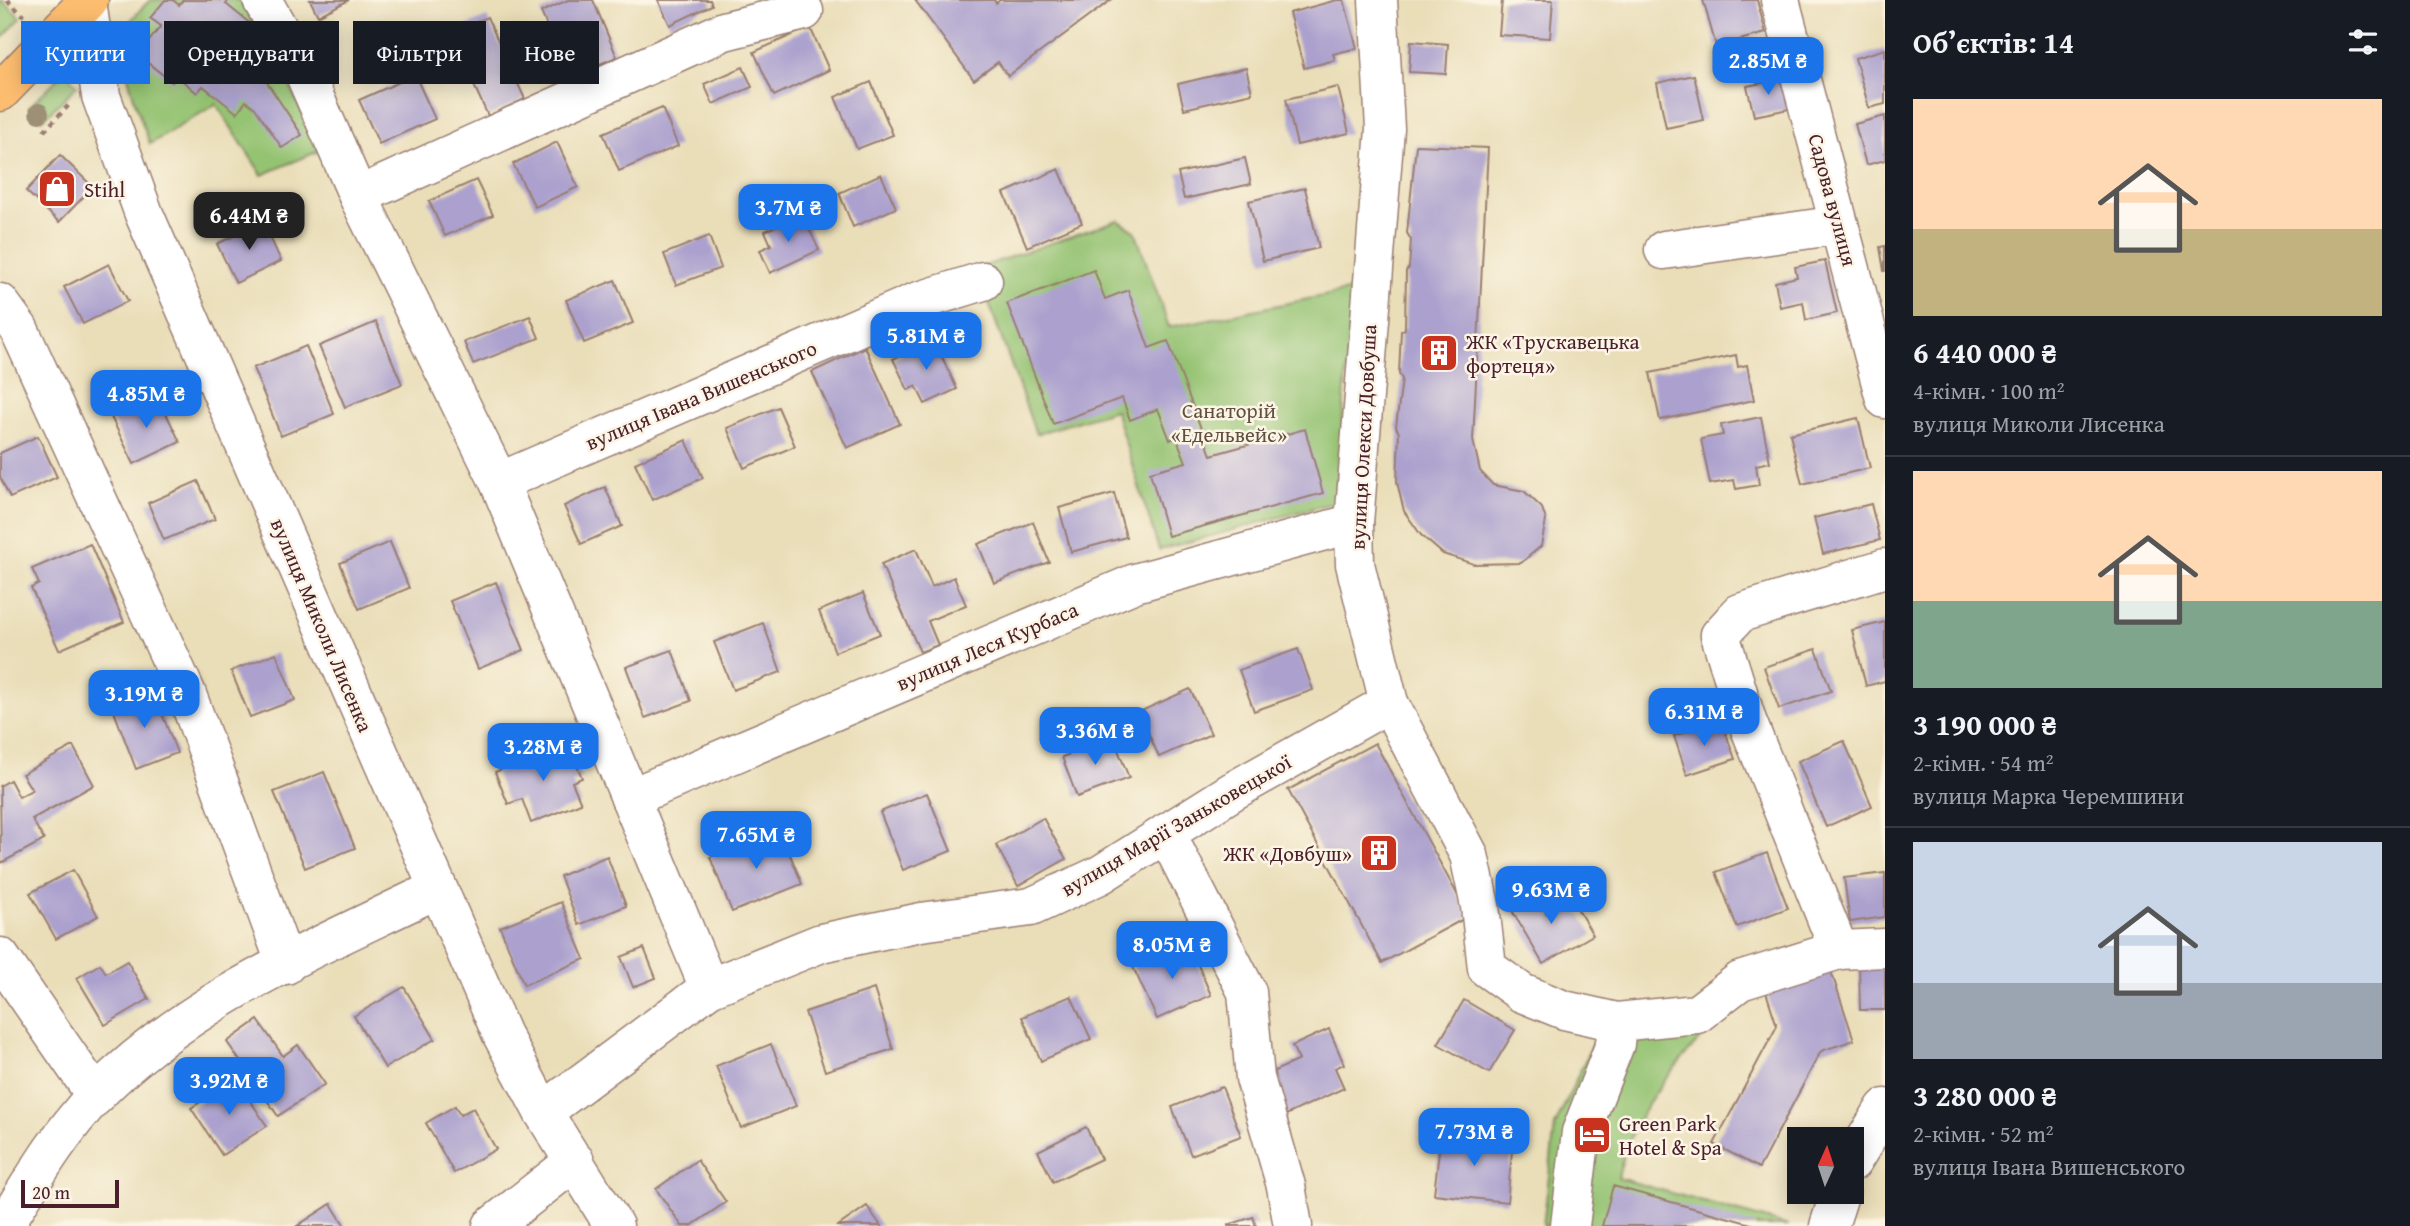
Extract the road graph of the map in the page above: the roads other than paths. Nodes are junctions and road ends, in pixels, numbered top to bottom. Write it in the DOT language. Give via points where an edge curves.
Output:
graph roads {
  1 [pos="262,0"];
  2 [pos="1378,0"];
  3 [pos="1780,0"];
  4 [pos="88,1"];
  5 [pos="804,11"];
  6 [pos="0,92"];
  7 [pos="358,196"];
  8 [pos="1839,225"];
  9 [pos="1664,250"];
  10 [pos="983,281"];
  11 [pos="0,303"];
  12 [pos="1885,399"];
  13 [pos="499,482"];
  14 [pos="1354,523"];
  15 [pos="1885,568"];
  16 [pos="1389,703"];
  17 [pos="630,798"];
  18 [pos="1166,833"];
  19 [pos="437,889"];
  20 [pos="1885,948"];
  21 [pos="1839,950"];
  22 [pos="0,957"];
  23 [pos="286,965"];
  24 [pos="709,988"];
  25 [pos="1617,1022"];
  26 [pos="96,1096"];
  27 [pos="1885,1108"];
  28 [pos="543,1112"];
  29 [pos="1864,1142"];
  30 [pos="575,1161"];
  31 [pos="1836,1204"];
  32 [pos="4,1226"];
  33 [pos="492,1226"];
  34 [pos="614,1226"];
  35 [pos="1293,1226"];
  36 [pos="1570,1226"];
  37 [pos="1829,1226"];
  1 -- 7 [label="street" via="305,75"];
  2 -- 14 [label="street, вулиця Олекси Довбуша" via="1385,129"];
  3 -- 8 [label="street, Садова вулиця"];
  4 -- 6 [label="main road"];
  4 -- 19 [label="street, вулиця Миколи Лисенка" via="101,96 144,214"];
  5 -- 7 [label="street" via="724,32"];
  7 -- 13 [label="street"];
  8 -- 9 [label="street"];
  8 -- 12 [label="street, Садова вулиця"];
  10 -- 13 [label="street, вулиця Івана Вишенського" via="916,302"];
  11 -- 23 [label="street" via="19,329 186,692"];
  13 -- 17 [label="street"];
  14 -- 16 [label="street, вулиця Олекси Довбуша" via="1355,564"];
  14 -- 17 [label="street, вулиця Леся Курбаса" via="1135,583"];
  15 -- 21 [label="street" via="1740,613 1720,635 1747,721"];
  16 -- 18 [label="street, вулиця Марії Заньковецької"];
  16 -- 25 [label="street, вулиця Олекси Довбуша" via="1469,855 1487,968 1522,992 1564,1010"];
  17 -- 24 [label="street"];
  18 -- 24 [label="street, вулиця Марії Заньковецької" via="1100,875 1031,907 921,922 821,943"];
  18 -- 35 [label="street" via="1247,992 1255,1078"];
  19 -- 23 [label="street"];
  19 -- 28 [label="street, вулиця Миколи Лисенка" via="502,1035"];
  20 -- 21 [label="street, вулиця Олекси Довбуша"];
  21 -- 25 [label="street, вулиця Олекси Довбуша" via="1740,981 1697,1014"];
  22 -- 26 [label="street"];
  23 -- 26 [label="street" via="200,1011 142,1052"];
  24 -- 28 [label="street, вулиця Марії Заньковецької"];
  25 -- 36 [label="street" via="1615,1044 1581,1132"];
  26 -- 32 [label="street" via="54,1146"];
  27 -- 29 [label="street"];
  28 -- 30 [label="street, вулиця Миколи Лисенка"];
  30 -- 33 [label="street"];
  30 -- 34 [label="street, вулиця Миколи Лисенка"];
  31 -- 37 [label="street"];
}
